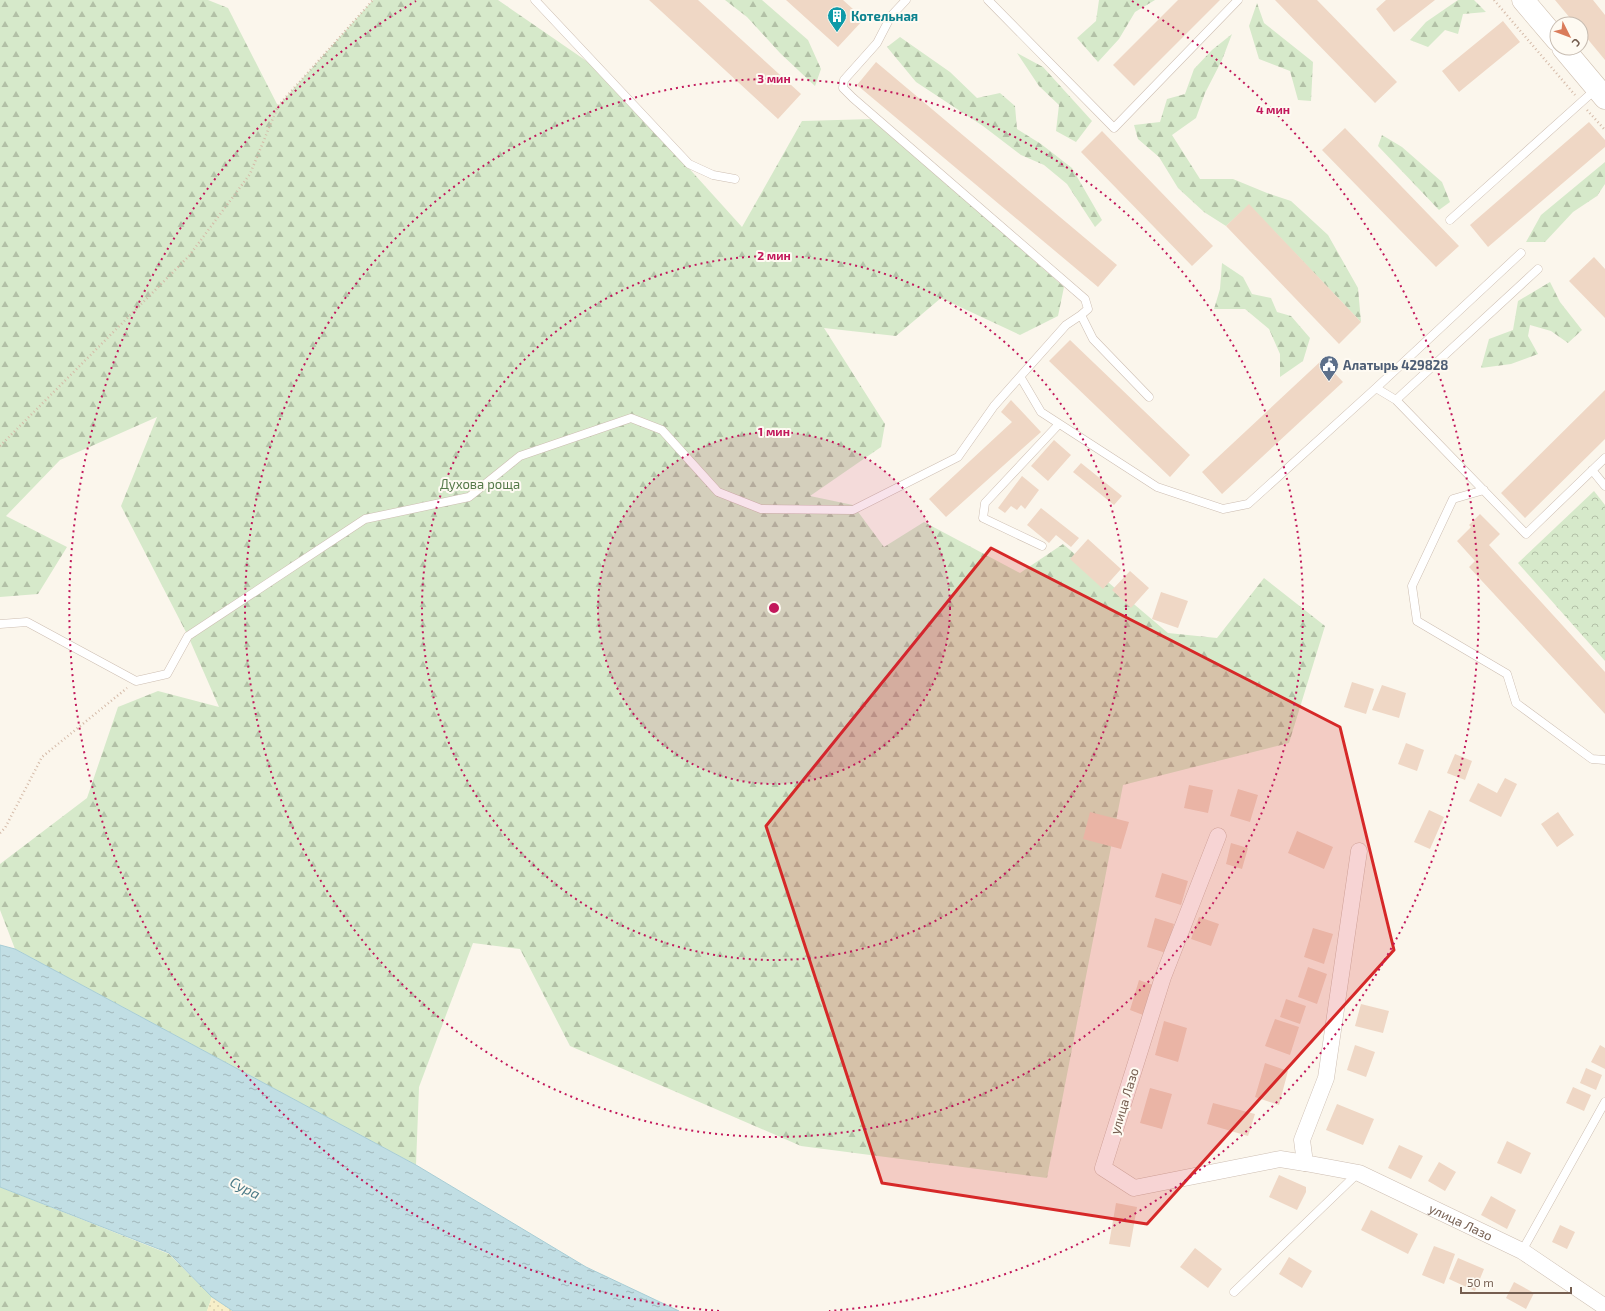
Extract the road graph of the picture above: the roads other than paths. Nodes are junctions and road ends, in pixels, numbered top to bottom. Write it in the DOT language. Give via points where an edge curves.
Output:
graph roads {
  1 [pos="535,0"];
  2 [pos="906,0"];
  3 [pos="988,0"];
  4 [pos="1238,0"];
  5 [pos="1523,0"];
  6 [pos="1549,31"];
  7 [pos="1570,56"];
  8 [pos="1601,93"];
  9 [pos="735,178"];
  10 [pos="1450,220"];
  11 [pos="1521,253"];
  12 [pos="1538,269"];
  13 [pos="1081,315"];
  14 [pos="1021,378"];
  15 [pos="1376,388"];
  16 [pos="1149,397"];
  17 [pos="1396,400"];
  18 [pos="1059,424"];
  19 [pos="1605,458"];
  20 [pos="1592,470"];
  21 [pos="1605,486"];
  22 [pos="1484,490"];
  23 [pos="1042,546"];
  24 [pos="0,624"];
  25 [pos="1605,760"];
  26 [pos="1218,836"];
  27 [pos="1359,851"];
  28 [pos="1605,1102"];
  29 [pos="1305,1163"];
  30 [pos="1359,1173"];
  31 [pos="1522,1251"];
  32 [pos="1234,1292"];
  33 [pos="1605,1307"];
  1 -- 9 [label="lane" via="689,164 713,175"];
  2 -- 13 [label="lane" via="891,16 877,43 844,80 843,88 1085,299 1088,309"];
  3 -- 4 [label="lane" via="1114,128"];
  5 -- 6 [label="street"];
  7 -- 8 [label="street"];
  8 -- 10 [label="lane" via="1581,102"];
  11 -- 15 [label="lane"];
  12 -- 17 [label="lane"];
  13 -- 14 [label="lane" via="1066,325"];
  13 -- 16 [label="lane" via="1093,339"];
  14 -- 18 [label="lane" via="1040,412"];
  14 -- 24 [label="lane" via="994,406 958,457 853,510 761,509 718,492 662,430 631,418 520,456 469,497 365,519 188,636 167,674 136,681 27,622"];
  15 -- 17 [label="lane"];
  15 -- 18 [label="lane" via="1248,504 1223,509 1157,487"];
  17 -- 22 [label="lane"];
  18 -- 23 [label="lane" via="985,503 983,518"];
  19 -- 20 [label="lane"];
  20 -- 21 [label="lane"];
  20 -- 22 [label="lane" via="1526,534"];
  22 -- 25 [label="lane" via="1453,499 1412,586 1417,621 1507,674 1516,703 1592,759"];
  26 -- 29 [label="street, улица Лазо" via="1163,977 1103,1168 1134,1188 1280,1159"];
  27 -- 29 [label="street" via="1326,1078 1302,1140"];
  28 -- 31 [label="lane"];
  29 -- 30 [label="street, улица Лазо"];
  30 -- 31 [label="street, улица Лазо"];
  30 -- 32 [label="lane"];
  31 -- 33 [label="street, улица Лазо"];
}
